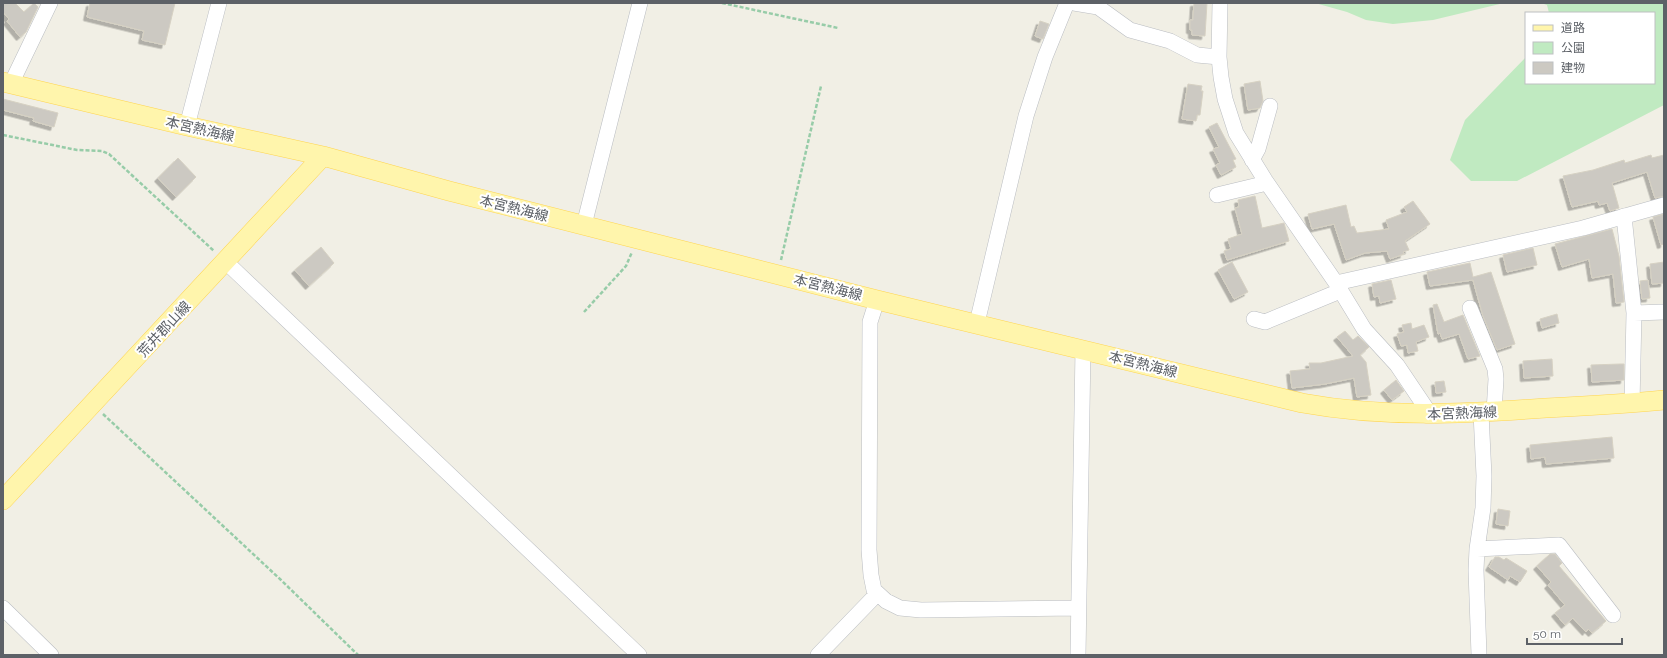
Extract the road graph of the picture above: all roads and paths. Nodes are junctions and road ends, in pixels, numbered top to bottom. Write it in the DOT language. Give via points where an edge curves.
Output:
graph roads {
  1 [pos="50,3"];
  2 [pos="219,3"];
  3 [pos="640,3"];
  4 [pos="722,3"];
  5 [pos="1067,3"];
  6 [pos="1074,3"];
  7 [pos="1220,3"];
  8 [pos="838,28"];
  9 [pos="1219,58"];
  10 [pos="7,83"];
  11 [pos="821,86"];
  12 [pos="1270,106"];
  13 [pos="187,126"];
  14 [pos="3,135"];
  15 [pos="323,156"];
  16 [pos="1252,160"];
  17 [pos="1267,183"];
  18 [pos="1217,195"];
  19 [pos="1664,205"];
  20 [pos="1624,216"];
  21 [pos="584,225"];
  22 [pos="634,238"];
  23 [pos="226,262"];
  24 [pos="778,274"];
  25 [pos="1338,287"];
  26 [pos="876,300"];
  27 [pos="1470,308"];
  28 [pos="584,312"];
  29 [pos="1664,312"];
  30 [pos="1634,313"];
  31 [pos="1254,319"];
  32 [pos="977,323"];
  33 [pos="1083,349"];
  34 [pos="1664,400"];
  35 [pos="1632,404"];
  36 [pos="93,405"];
  37 [pos="1488,412"];
  38 [pos="1430,414"];
  39 [pos="3,500"];
  40 [pos="1477,549"];
  41 [pos="877,594"];
  42 [pos="3,608"];
  43 [pos="1078,608"];
  44 [pos="1613,615"];
  45 [pos="51,655"];
  46 [pos="358,655"];
  47 [pos="639,655"];
  48 [pos="818,655"];
  49 [pos="1078,655"];
  50 [pos="1479,655"];
  1 -- 10 [label="street"];
  2 -- 13 [label="street"];
  3 -- 21 [label="street"];
  4 -- 8 [label="path"];
  5 -- 32 [label="street" via="1045,57 1026,116"];
  6 -- 9 [label="street" via="1098,8 1130,30 1170,41 1197,55"];
  7 -- 9 [label="street"];
  9 -- 16 [label="street" via="1225,99 1231,118 1236,133"];
  10 -- 13 [label="main road, 本宮熱海線"];
  11 -- 24 [label="path"];
  12 -- 16 [label="street" via="1258,149"];
  13 -- 15 [label="main road, 本宮熱海線"];
  14 -- 23 [label="path" via="109,154"];
  15 -- 21 [label="main road, 本宮熱海線"];
  15 -- 23 [label="main road, 荒井郡山線"];
  16 -- 17 [label="street"];
  17 -- 18 [label="street"];
  17 -- 25 [label="street"];
  19 -- 20 [label="street"];
  20 -- 25 [label="street"];
  20 -- 30 [label="street"];
  21 -- 22 [label="main road, 本宮熱海線"];
  22 -- 24 [label="main road, 本宮熱海線"];
  22 -- 28 [label="path" via="626,266"];
  23 -- 36 [label="main road, 荒井郡山線"];
  23 -- 47 [label="street"];
  24 -- 26 [label="main road, 本宮熱海線"];
  25 -- 31 [label="street" via="1265,322"];
  25 -- 38 [label="street" via="1364,329 1397,365"];
  26 -- 32 [label="main road, 本宮熱海線"];
  26 -- 41 [label="street" via="870,322 869,550 871,575"];
  27 -- 37 [label="street" via="1495,369 1496,379"];
  29 -- 30 [label="street"];
  30 -- 35 [label="street"];
  32 -- 33 [label="main road, 本宮熱海線"];
  33 -- 38 [label="main road, 本宮熱海線" via="1199,379 1326,407 1352,411"];
  33 -- 43 [label="street"];
  34 -- 35 [label="main road, 本宮熱海線"];
  35 -- 37 [label="main road, 本宮熱海線"];
  36 -- 39 [label="main road, 荒井郡山線"];
  36 -- 46 [label="path"];
  37 -- 38 [label="main road, 本宮熱海線"];
  37 -- 40 [label="street" via="1483,508"];
  40 -- 44 [label="street" via="1559,545"];
  40 -- 50 [label="street"];
  41 -- 43 [label="street" via="900,608 921,610"];
  41 -- 48 [label="street"];
  42 -- 45 [label="street"];
  43 -- 49 [label="street"];
}
